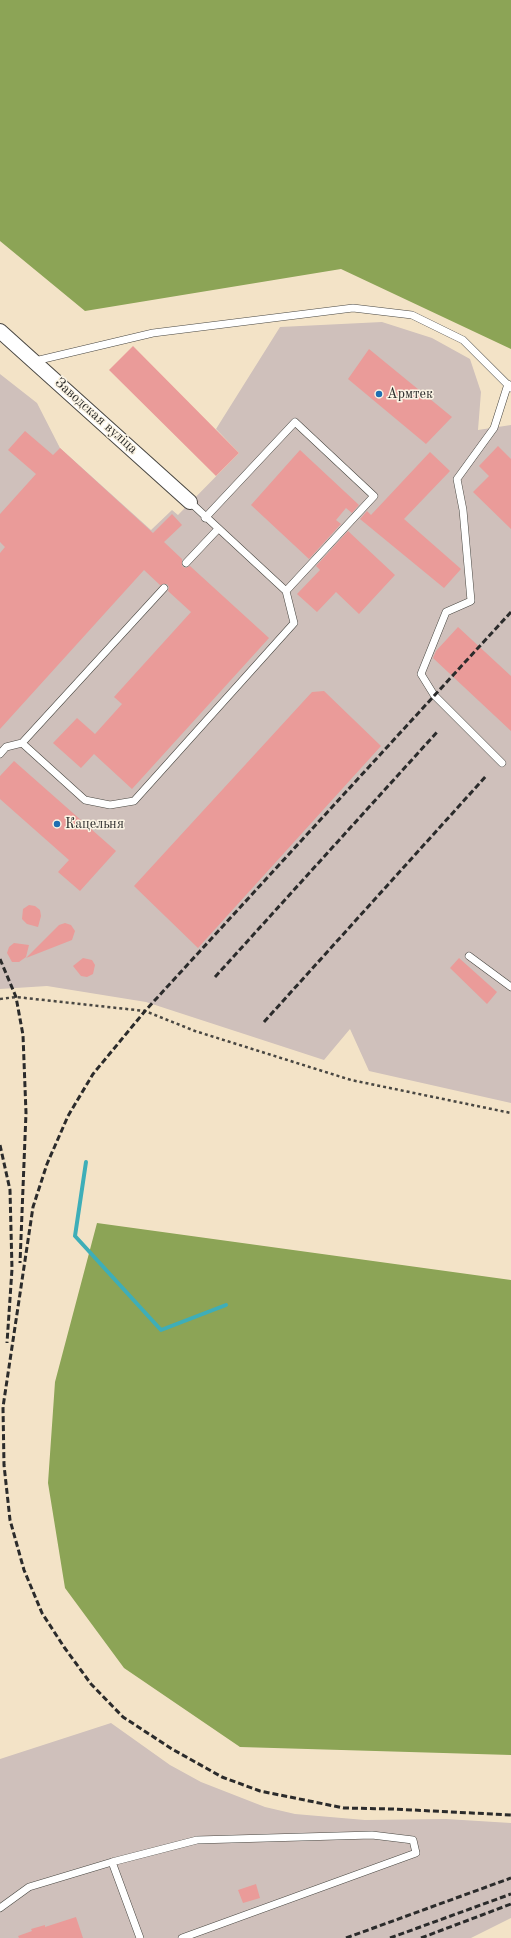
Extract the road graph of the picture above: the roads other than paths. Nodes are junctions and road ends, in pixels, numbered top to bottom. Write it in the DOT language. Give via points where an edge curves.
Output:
graph roads {
  1 [pos="0,332"];
  2 [pos="35,362"];
  3 [pos="510,386"];
  4 [pos="190,502"];
  5 [pos="205,518"];
  6 [pos="218,529"];
  7 [pos="186,563"];
  8 [pos="164,588"];
  9 [pos="286,591"];
  10 [pos="22,742"];
  11 [pos="0,754"];
  12 [pos="502,763"];
  13 [pos="469,956"];
  14 [pos="511,987"];
  15 [pos="112,1862"];
  16 [pos="0,1908"];
  17 [pos="140,1938"];
  18 [pos="182,1938"];
  1 -- 2 [label="street, Заводская вуліца"];
  2 -- 3 [label="lane" via="154,333 353,308 412,315 464,340"];
  2 -- 4 [label="street, Заводская вуліца"];
  3 -- 12 [label="lane" via="494,428 456,479 463,510 471,601 446,612 421,674 434,695"];
  4 -- 5 [label="lane"];
  5 -- 6 [label="lane"];
  5 -- 9 [label="lane" via="295,422 374,496"];
  6 -- 7 [label="lane"];
  6 -- 9 [label="lane"];
  8 -- 10 [label="lane"];
  9 -- 10 [label="lane" via="294,623 134,801 110,805 85,800"];
  10 -- 11 [label="lane" via="6,747"];
  13 -- 14 [label="lane"];
  15 -- 16 [label="lane" via="29,1887"];
  15 -- 17 [label="lane"];
  15 -- 18 [label="lane" via="197,1840 372,1835 413,1840 416,1853"];
}
